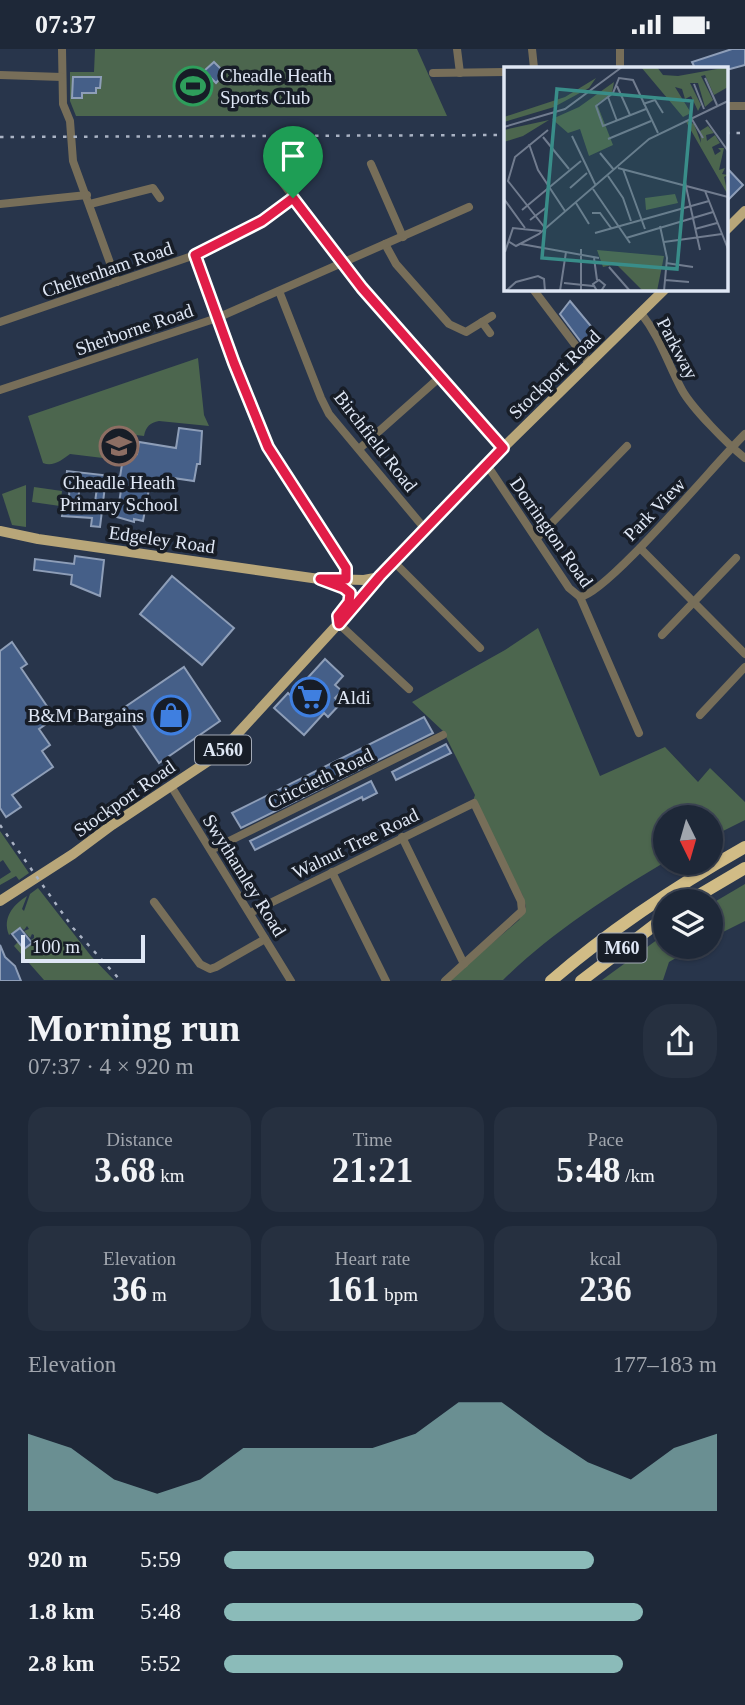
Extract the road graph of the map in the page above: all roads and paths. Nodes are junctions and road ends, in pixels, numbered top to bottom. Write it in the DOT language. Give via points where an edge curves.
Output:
graph roads {
  1 [pos="62,49"];
  2 [pos="457,49"];
  3 [pos="532,49"];
  4 [pos="620,49"];
  5 [pos="534,67"];
  6 [pos="620,67"];
  7 [pos="504,72"];
  8 [pos="433,73"];
  9 [pos="460,73"];
  10 [pos="0,75"];
  11 [pos="62,77"];
  12 [pos="371,164"];
  13 [pos="273,170"];
  14 [pos="160,198"];
  15 [pos="293,198"];
  16 [pos="88,199"];
  17 [pos="0,204"];
  18 [pos="469,208"];
  19 [pos="745,212"];
  20 [pos="728,228"];
  21 [pos="403,237"];
  22 [pos="385,244"];
  23 [pos="195,255"];
  24 [pos="345,263"];
  25 [pos="117,282"];
  26 [pos="279,291"];
  27 [pos="535,291"];
  28 [pos="663,291"];
  29 [pos="641,313"];
  30 [pos="492,316"];
  31 [pos="216,318"];
  32 [pos="0,322"];
  33 [pos="482,323"];
  34 [pos="490,333"];
  35 [pos="589,363"];
  36 [pos="439,378"];
  37 [pos="0,390"];
  38 [pos="745,434"];
  39 [pos="628,446"];
  40 [pos="731,447"];
  41 [pos="503,448"];
  42 [pos="359,449"];
  43 [pos="745,458"];
  44 [pos="487,465"];
  45 [pos="425,529"];
  46 [pos="0,531"];
  47 [pos="537,538"];
  48 [pos="640,548"];
  49 [pos="736,558"];
  50 [pos="394,562"];
  51 [pos="347,576"];
  52 [pos="380,576"];
  53 [pos="320,579"];
  54 [pos="350,593"];
  55 [pos="363,597"];
  56 [pos="580,597"];
  57 [pos="694,602"];
  58 [pos="339,624"];
  59 [pos="662,635"];
  60 [pos="480,648"];
  61 [pos="745,654"];
  62 [pos="745,667"];
  63 [pos="408,689"];
  64 [pos="701,715"];
  65 [pos="639,733"];
  66 [pos="443,735"];
  67 [pos="171,786"];
  68 [pos="402,837"];
  69 [pos="745,847"];
  70 [pos="211,850"];
  71 [pos="745,869"];
  72 [pos="332,872"];
  73 [pos="710,889"];
  74 [pos="1,899"];
  75 [pos="154,902"];
  76 [pos="250,913"];
  77 [pos="653,927"];
  78 [pos="265,939"];
  79 [pos="464,964"];
  80 [pos="291,981"];
  81 [pos="386,981"];
  82 [pos="445,981"];
  83 [pos="551,981"];
  84 [pos="581,981"];
  1 -- 11 [label="street"];
  2 -- 9 [label="street"];
  3 -- 5 [label="street"];
  4 -- 6 [label="street"];
  7 -- 9 [label="street"];
  8 -- 9 [label="street"];
  10 -- 11 [label="street"];
  11 -- 16 [label="street" via="73,161"];
  12 -- 21 [label="street"];
  13 -- 15 [label="street"];
  14 -- 16 [label="street" via="153,188"];
  15 -- 23 [label="street, Cheltenham Road" via="262,221"];
  15 -- 24 [label="street"];
  16 -- 17 [label="street"];
  16 -- 25 [label="street"];
  18 -- 21 [label="street, Sherborne Road"];
  19 -- 20 [label="main road"];
  21 -- 22 [label="street, Sherborne Road"];
  22 -- 24 [label="street, Sherborne Road"];
  22 -- 33 [label="street" via="396,264 449,324 466,332"];
  23 -- 25 [label="street, Cheltenham Road"];
  23 -- 31 [label="street"];
  24 -- 26 [label="street, Sherborne Road"];
  24 -- 36 [label="street"];
  25 -- 32 [label="street, Cheltenham Road"];
  26 -- 31 [label="street, Sherborne Road"];
  26 -- 42 [label="street, Birchfield Road" via="322,402"];
  27 -- 35 [label="street"];
  28 -- 29 [label="main road, Stockport Road / A560"];
  29 -- 35 [label="main road, Stockport Road / A560"];
  29 -- 40 [label="street, Parkway" via="659,339 684,393"];
  30 -- 33 [label="street"];
  31 -- 37 [label="street, Sherborne Road"];
  31 -- 51 [label="street" via="268,447"];
  33 -- 34 [label="street"];
  35 -- 41 [label="main road, Stockport Road / A560"];
  36 -- 41 [label="street"];
  36 -- 42 [label="street"];
  38 -- 40 [label="street, Park View"];
  39 -- 47 [label="street"];
  40 -- 43 [label="street, Parkway"];
  40 -- 48 [label="street, Park View"];
  41 -- 44 [label="main road, Stockport Road / A560"];
  42 -- 45 [label="street, Birchfield Road"];
  44 -- 45 [label="main road, Stockport Road / A560"];
  44 -- 47 [label="street, Dorrington Road"];
  45 -- 50 [label="main road, Stockport Road / A560"];
  46 -- 53 [label="main road, Edgeley Road"];
  47 -- 56 [label="street, Dorrington Road" via="569,588"];
  48 -- 56 [label="street, Park View" via="591,593"];
  48 -- 57 [label="street"];
  49 -- 57 [label="street"];
  50 -- 52 [label="main road, Stockport Road / A560"];
  50 -- 60 [label="street"];
  51 -- 52 [label="main road, Edgeley Road" via="364,580"];
  51 -- 53 [label="main road, Edgeley Road"];
  51 -- 55 [label="main road"];
  52 -- 55 [label="main road, Stockport Road / A560"];
  53 -- 54 [label="main road, Edgeley Road"];
  54 -- 55 [label="main road, Edgeley Road" via="356,599"];
  54 -- 58 [label="main road, A560" via="338,616"];
  55 -- 58 [label="main road, Stockport Road / A560"];
  56 -- 65 [label="street, Dorrington Road"];
  57 -- 59 [label="street"];
  57 -- 61 [label="street"];
  58 -- 63 [label="street"];
  58 -- 67 [label="main road, Stockport Road / A560" via="219,754"];
  62 -- 64 [label="street"];
  66 -- 70 [label="street, Criccieth Road"];
  67 -- 70 [label="street, Swythamley Road"];
  67 -- 74 [label="main road, Stockport Road / A560"];
  68 -- 72 [label="street, Walnut Tree Road"];
  68 -- 79 [label="street"];
  68 -- 79 [label="street, Walnut Tree Road" via="474,803 523,906 520,915"];
  69 -- 83 [label="highway, M60" via="634,915"];
  70 -- 76 [label="street, Swythamley Road"];
  71 -- 73 [label="highway"];
  72 -- 76 [label="street, Walnut Tree Road"];
  72 -- 81 [label="street"];
  75 -- 78 [label="street" via="205,967 216,967"];
  76 -- 78 [label="street, Swythamley Road"];
  77 -- 84 [label="highway, M60"];
  78 -- 80 [label="street, Swythamley Road"];
  79 -- 82 [label="street"];
}
